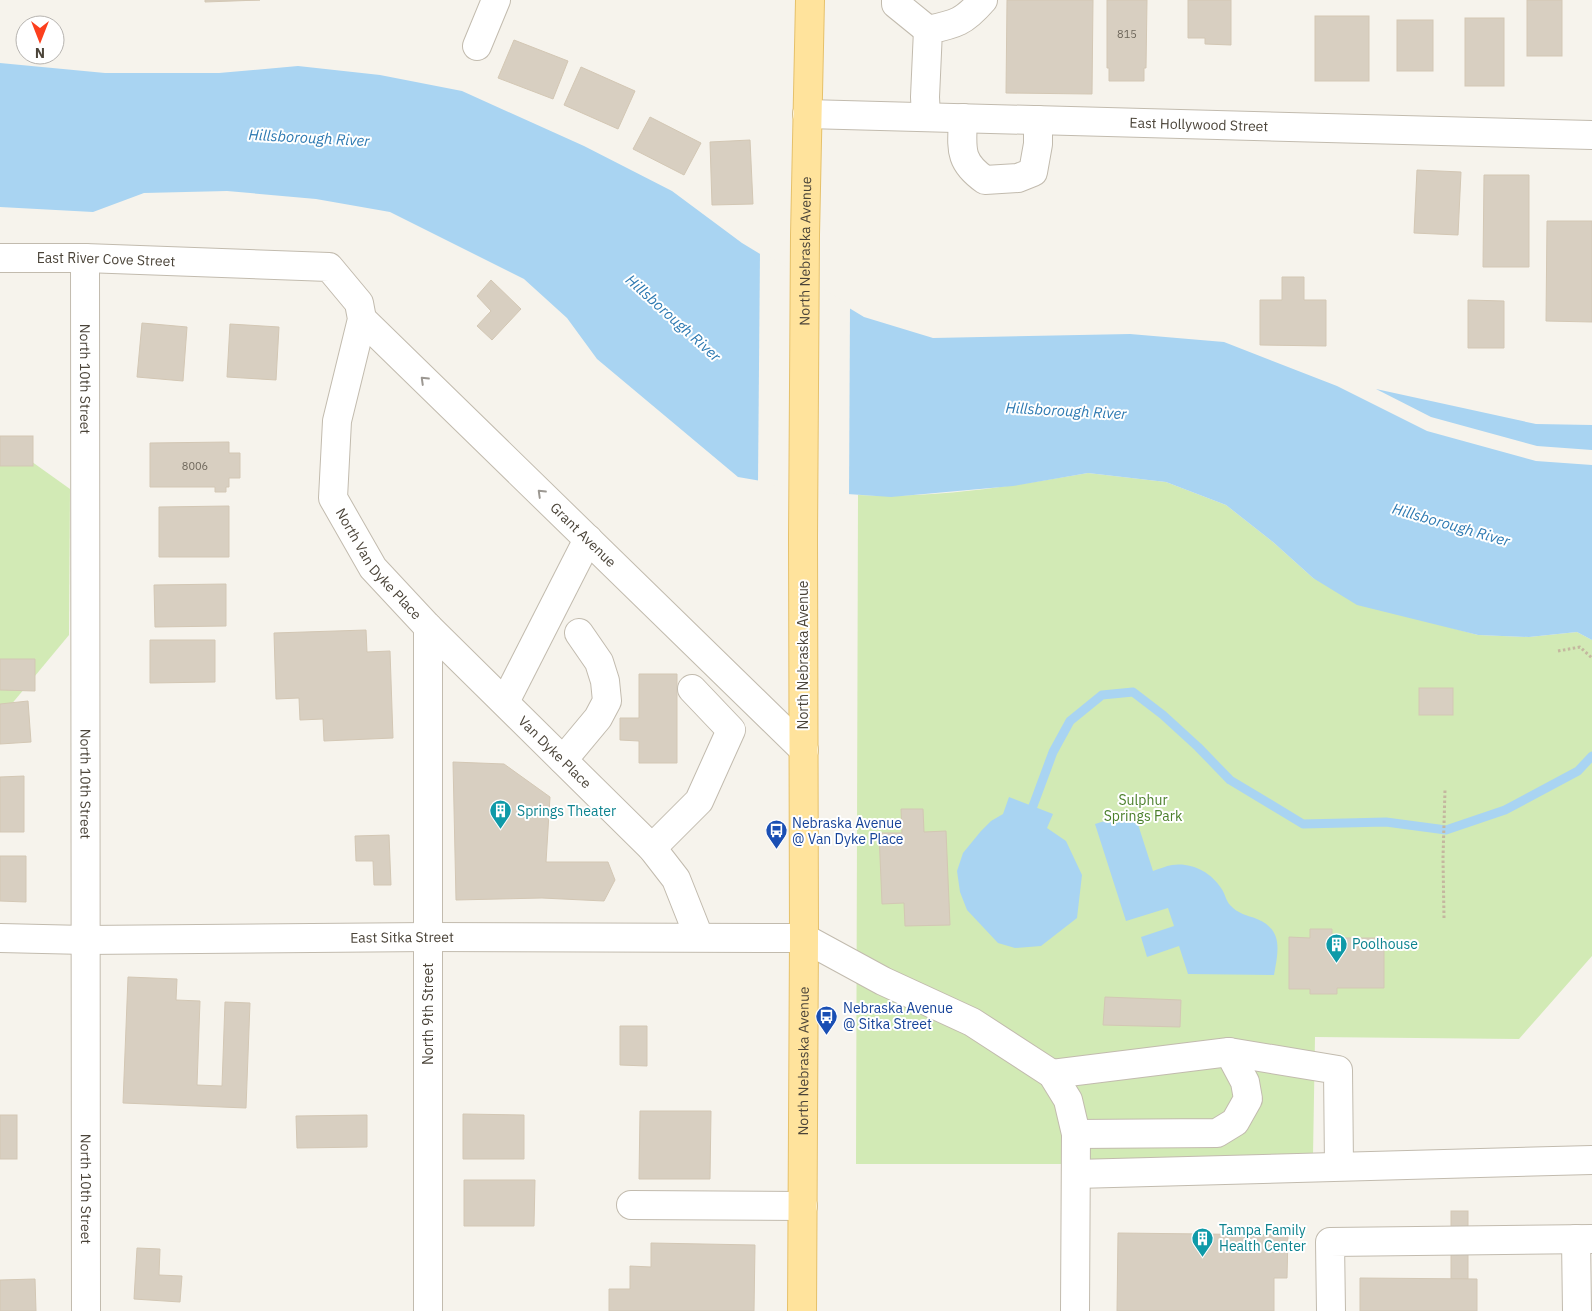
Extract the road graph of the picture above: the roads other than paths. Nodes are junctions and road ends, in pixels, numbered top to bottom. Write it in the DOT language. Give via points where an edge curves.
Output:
graph roads {
  1 [pos="496,0"];
  2 [pos="896,0"];
  3 [pos="984,0"];
  4 [pos="805,2"];
  5 [pos="928,30"];
  6 [pos="476,46"];
  7 [pos="807,114"];
  8 [pos="926,117"];
  9 [pos="963,118"];
  10 [pos="1038,120"];
  11 [pos="1592,135"];
  12 [pos="0,258"];
  13 [pos="85,258"];
  14 [pos="362,320"];
  15 [pos="588,539"];
  16 [pos="428,627"];
  17 [pos="579,633"];
  18 [pos="692,689"];
  19 [pos="505,702"];
  20 [pos="756,702"];
  21 [pos="731,730"];
  22 [pos="804,750"];
  23 [pos="563,760"];
  24 [pos="652,848"];
  25 [pos="428,937"];
  26 [pos="699,937"];
  27 [pos="0,938"];
  28 [pos="804,938"];
  29 [pos="85,940"];
  30 [pos="1229,1052"];
  31 [pos="1052,1074"];
  32 [pos="1226,1127"];
  33 [pos="1076,1134"];
  34 [pos="1592,1160"];
  35 [pos="1339,1166"];
  36 [pos="1233,1169"];
  37 [pos="1076,1174"];
  38 [pos="632,1205"];
  39 [pos="803,1206"];
  40 [pos="1584,1239"];
  41 [pos="86,1311"];
  42 [pos="428,1311"];
  43 [pos="802,1311"];
  44 [pos="1075,1311"];
  45 [pos="1331,1311"];
  46 [pos="1577,1311"];
  1 -- 6 [label="street"];
  2 -- 5 [label="street" via="896,4"];
  3 -- 5 [label="street" via="954,25"];
  4 -- 7 [label="main road, North Nebraska Avenue"];
  5 -- 8 [label="street"];
  7 -- 8 [label="street, East Hollywood Street"];
  7 -- 22 [label="main road, North Nebraska Avenue"];
  8 -- 9 [label="street, East Hollywood Street"];
  9 -- 10 [label="street, East Hollywood Street"];
  9 -- 10 [label="street" via="964,158 972,172 985,180 1018,178 1033,172"];
  10 -- 11 [label="street, East Hollywood Street"];
  12 -- 13 [label="street, East River Cove Street"];
  13 -- 14 [label="street, East River Cove Street" via="329,267 359,303"];
  13 -- 29 [label="street, North 10th Street"];
  15 -- 14 [label="street, Grant Avenue, one-way"];
  14 -- 16 [label="street, North Van Dyke Place" via="337,421 334,498 373,568"];
  15 -- 19 [label="street"];
  15 -- 20 [label="street, Grant Avenue"];
  16 -- 19 [label="street, Van Dyke Place"];
  16 -- 25 [label="street, North 9th Street"];
  17 -- 23 [label="street" via="598,662 605,680 607,701 598,718"];
  18 -- 21 [label="street"];
  19 -- 23 [label="street, Van Dyke Place"];
  20 -- 21 [label="street"];
  20 -- 22 [label="street, Grant Avenue"];
  21 -- 24 [label="street" via="699,801"];
  22 -- 28 [label="main road, North Nebraska Avenue"];
  23 -- 24 [label="street, Van Dyke Place"];
  24 -- 26 [label="street, Van Dyke Place" via="676,879"];
  25 -- 26 [label="street, East Sitka Street"];
  25 -- 29 [label="street, East Sitka Street"];
  25 -- 42 [label="street, North 9th Street"];
  26 -- 28 [label="street, East Sitka Street"];
  27 -- 29 [label="street, East Sitka Street"];
  28 -- 31 [label="street" via="883,981 972,1022"];
  28 -- 39 [label="main road, North Nebraska Avenue"];
  29 -- 41 [label="street, North 10th Street"];
  30 -- 31 [label="street"];
  30 -- 32 [label="street" via="1245,1082 1248,1099 1235,1122"];
  30 -- 35 [label="street" via="1338,1070"];
  31 -- 33 [label="street" via="1068,1100"];
  32 -- 33 [label="street" via="1216,1133"];
  32 -- 36 [label="street"];
  33 -- 37 [label="street"];
  34 -- 35 [label="street"];
  35 -- 36 [label="street"];
  36 -- 37 [label="street"];
  37 -- 44 [label="street"];
  38 -- 39 [label="street"];
  39 -- 43 [label="main road, North Nebraska Avenue"];
  40 -- 45 [label="street" via="1330,1242"];
  40 -- 46 [label="street"];
}
